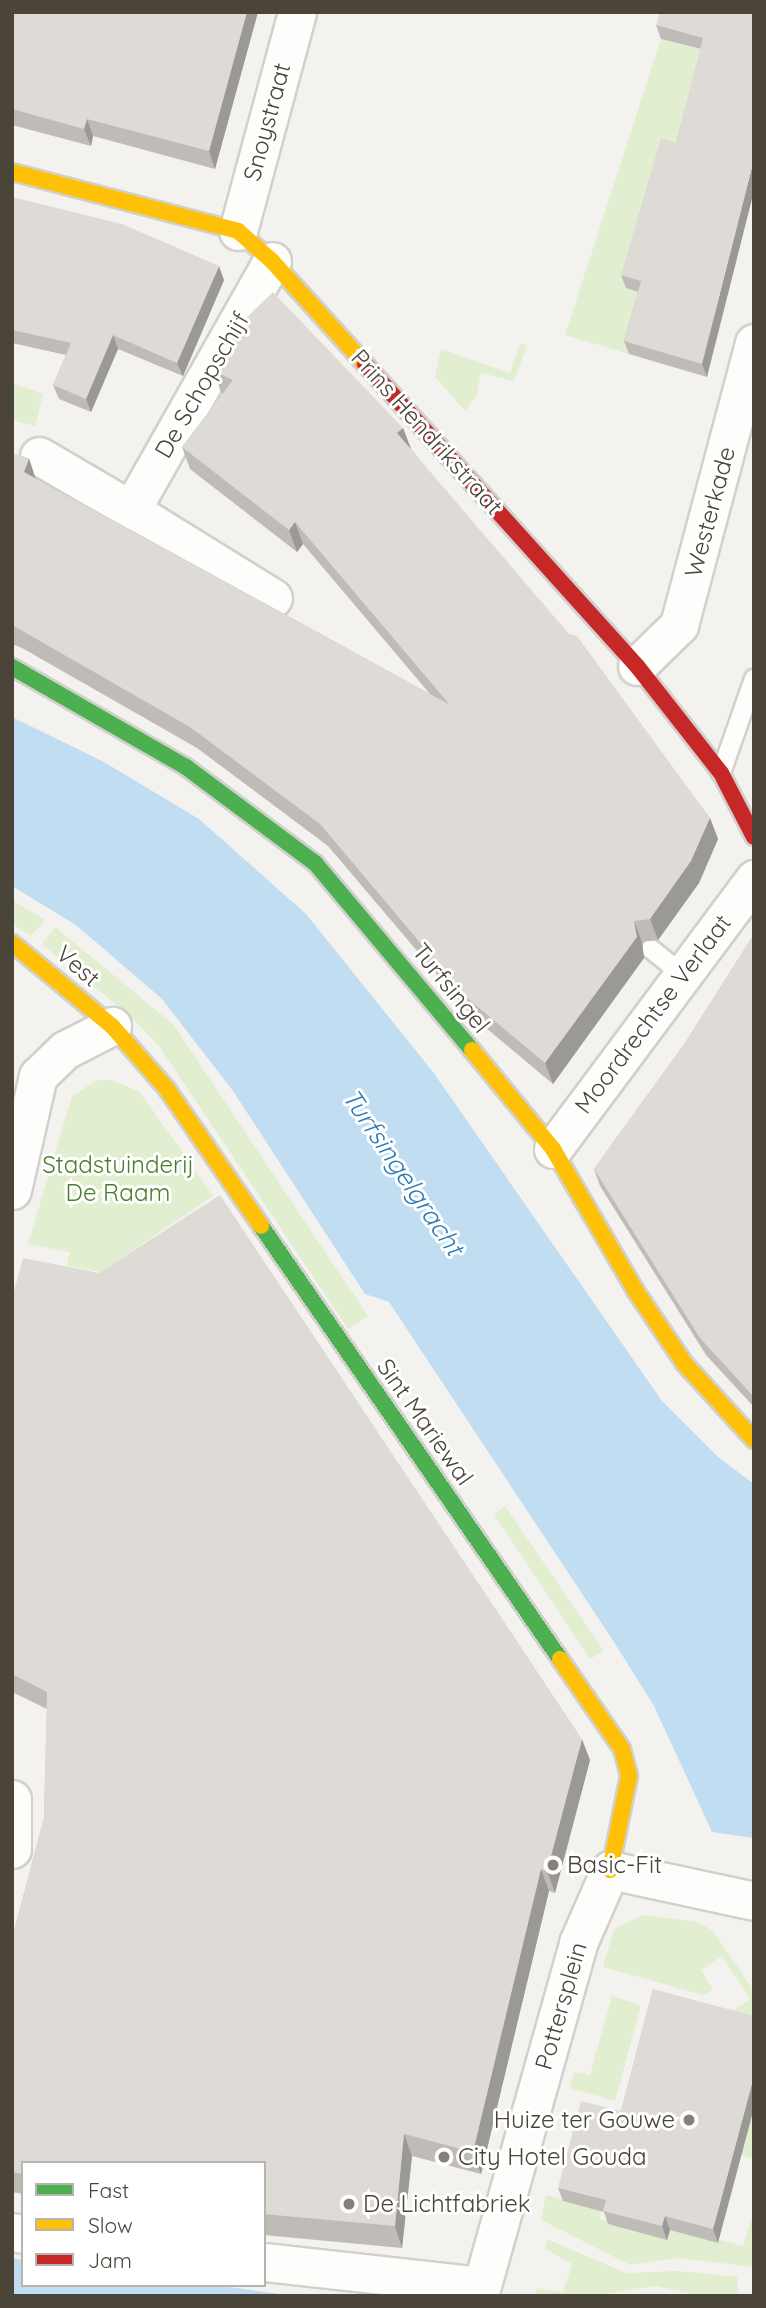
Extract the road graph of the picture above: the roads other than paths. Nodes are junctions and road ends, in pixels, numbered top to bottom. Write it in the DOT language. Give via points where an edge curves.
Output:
graph roads {
  1 [pos="298,12"];
  2 [pos="12,172"];
  3 [pos="238,231"];
  4 [pos="272,261"];
  5 [pos="754,343"];
  6 [pos="39,457"];
  7 [pos="131,510"];
  8 [pos="273,597"];
  9 [pos="637,666"];
  10 [pos="12,667"];
  11 [pos="754,679"];
  12 [pos="720,773"];
  13 [pos="752,828"];
  14 [pos="754,879"];
  15 [pos="12,943"];
  16 [pos="651,949"];
  17 [pos="682,975"];
  18 [pos="112,1026"];
  19 [pos="552,1149"];
  20 [pos="12,1190"];
  21 [pos="754,1440"];
  22 [pos="12,1799"];
  23 [pos="12,1849"];
  24 [pos="610,1870"];
  25 [pos="754,1901"];
  26 [pos="266,2262"];
  27 [pos="480,2291"];
  1 -- 3 [label="street, Snoystraat"];
  2 -- 3 [label="street, Prins Hendrikstraat"];
  3 -- 4 [label="street, Prins Hendrikstraat"];
  4 -- 7 [label="street, De Schopschijf"];
  4 -- 9 [label="street, Prins Hendrikstraat"];
  5 -- 9 [label="street, Westerkade" via="679,625"];
  6 -- 7 [label="street"];
  7 -- 8 [label="street"];
  9 -- 12 [label="street, Prins Hendrikstraat"];
  10 -- 19 [label="street, Turfsingel" via="186,767 315,863"];
  11 -- 12 [label="lane"];
  12 -- 13 [label="street, Prins Hendrikstraat"];
  14 -- 17 [label="street, Moordrechtse Verlaat"];
  15 -- 18 [label="street, Vest"];
  16 -- 17 [label="lane"];
  17 -- 19 [label="street, Moordrechtse Verlaat"];
  18 -- 20 [label="street" via="65,1050 38,1076"];
  18 -- 24 [label="street, Sint Mariewal" via="167,1088 622,1749 629,1776"];
  19 -- 21 [label="street, Turfsingel" via="684,1363"];
  22 -- 23 [label="street"];
  24 -- 25 [label="street"];
  24 -- 27 [label="street, Pottersplein" via="578,1943"];
  26 -- 27 [label="street"];
}
